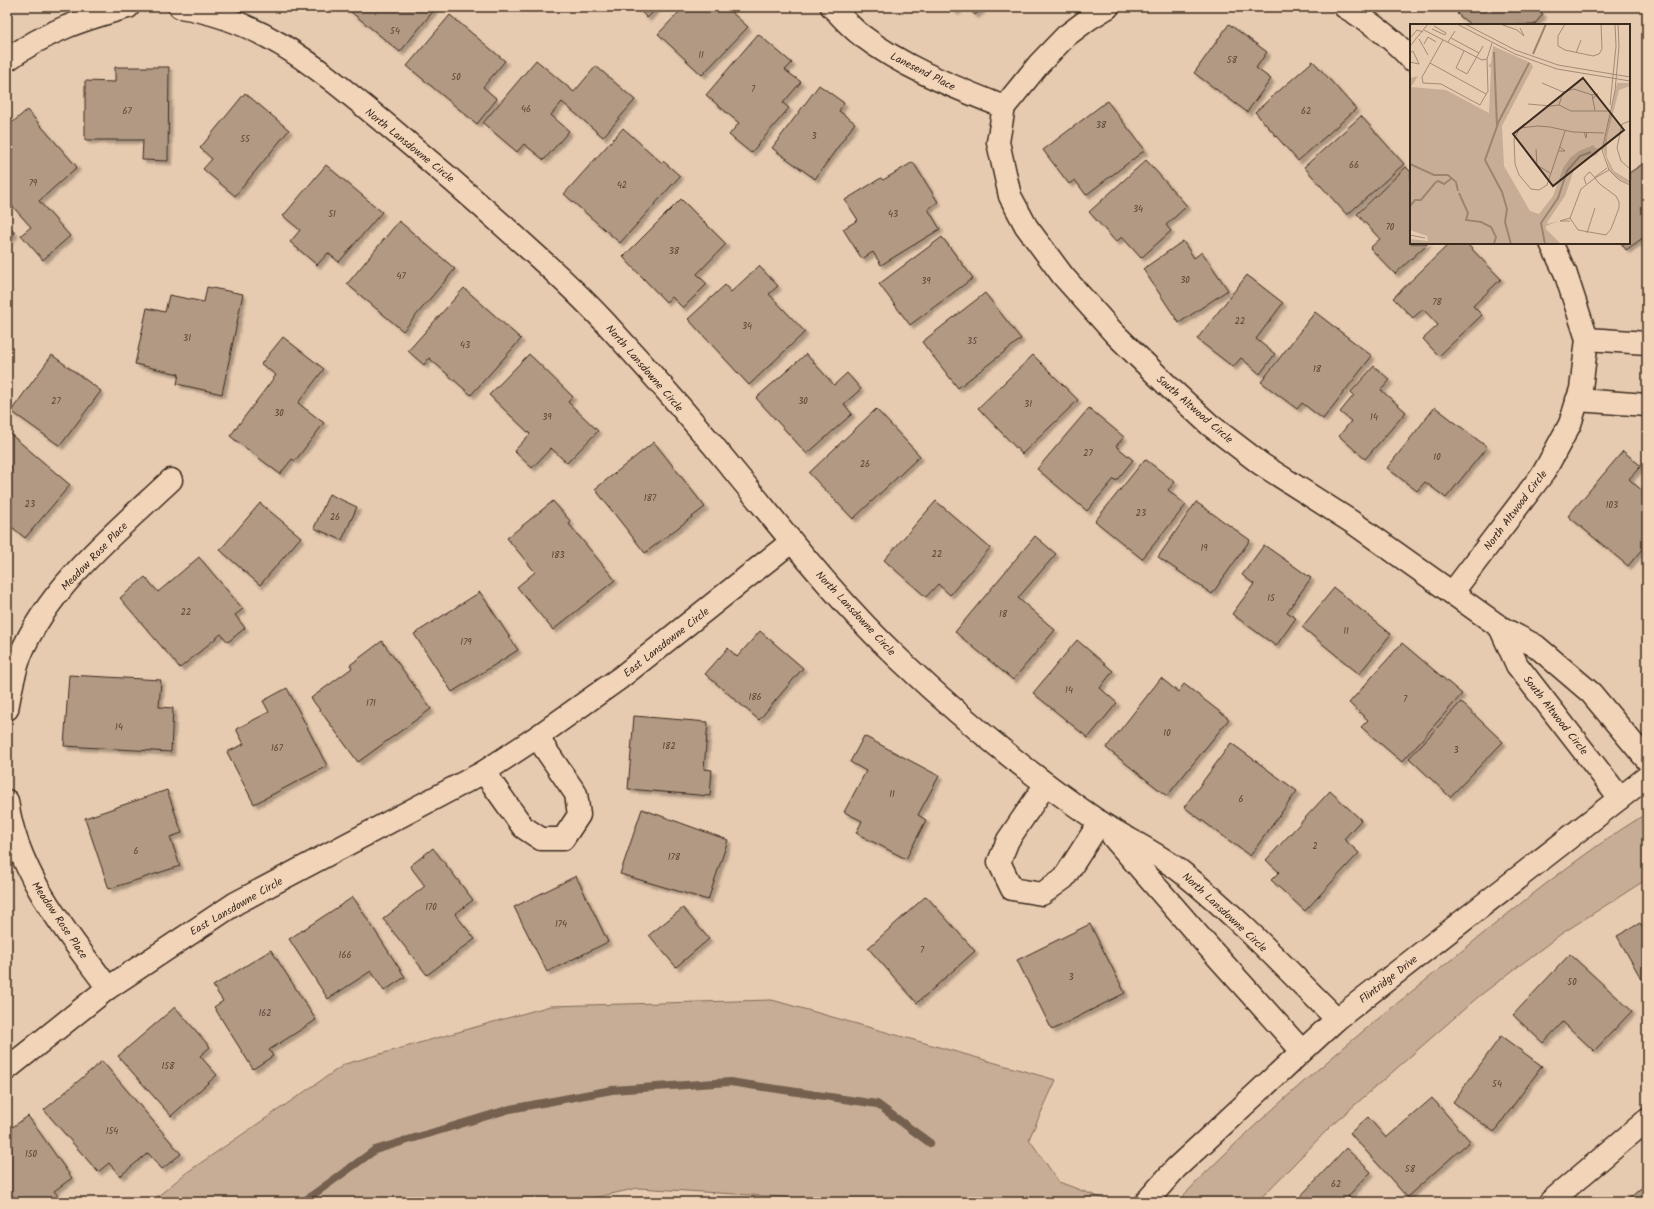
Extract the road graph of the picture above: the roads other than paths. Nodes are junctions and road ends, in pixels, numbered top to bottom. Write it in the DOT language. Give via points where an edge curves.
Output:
graph roads {
  1 [pos="128,7"];
  2 [pos="832,7"];
  3 [pos="1108,7"];
  4 [pos="1345,7"];
  5 [pos="191,8"];
  6 [pos="1410,58"];
  7 [pos="7,60"];
  8 [pos="1004,107"];
  9 [pos="1551,244"];
  10 [pos="1587,339"];
  11 [pos="1647,343"];
  12 [pos="1577,400"];
  13 [pos="1647,405"];
  14 [pos="171,480"];
  15 [pos="791,542"];
  16 [pos="1452,593"];
  17 [pos="1500,627"];
  18 [pos="7,709"];
  19 [pos="537,737"];
  20 [pos="1647,760"];
  21 [pos="484,772"];
  22 [pos="1647,777"];
  23 [pos="1046,784"];
  24 [pos="1620,798"];
  25 [pos="7,801"];
  26 [pos="1100,822"];
  27 [pos="108,988"];
  28 [pos="1337,1019"];
  29 [pos="1302,1051"];
  30 [pos="7,1069"];
  31 [pos="1647,1120"];
  32 [pos="1146,1202"];
  33 [pos="1550,1202"];
  1 -- 7 [label="street" via="81,20 49,34"];
  2 -- 8 [label="street, Lanesend Place" via="860,35 902,63"];
  3 -- 8 [label="street" via="1066,36"];
  4 -- 6 [label="street" via="1368,20"];
  5 -- 15 [label="street, North Lansdowne Circle" via="234,20 267,35 334,82 459,185 611,328 743,481"];
  8 -- 16 [label="street, South Altwood Circle" via="998,142 1010,196 1026,226 1063,276 1114,333 1210,425 1255,460 1355,524"];
  9 -- 10 [label="street, North Altwood Circle" via="1565,272"];
  10 -- 11 [label="street"];
  10 -- 12 [label="street, North Altwood Circle" via="1581,389"];
  12 -- 13 [label="street"];
  12 -- 16 [label="street, North Altwood Circle" via="1570,424 1544,472"];
  14 -- 18 [label="street, Meadow Rose Place" via="63,586 37,624 20,656"];
  15 -- 19 [label="street, East Lansdowne Circle" via="620,678"];
  15 -- 23 [label="street, North Lansdowne Circle" via="897,658 1009,757"];
  16 -- 17 [label="street, South Altwood Circle"];
  17 -- 20 [label="street, South Altwood Circle" via="1536,646 1591,693"];
  17 -- 24 [label="street, South Altwood Circle" via="1517,665"];
  19 -- 21 [label="street, East Lansdowne Circle"];
  19 -- 21 [label="street" via="576,794 579,815 563,839 541,839 523,827"];
  21 -- 27 [label="street, East Lansdowne Circle" via="236,903"];
  22 -- 24 [label="street, Flintridge Drive"];
  23 -- 26 [label="street, North Lansdowne Circle"];
  23 -- 26 [label="street" via="1008,840 998,862 1012,889 1042,894 1064,878"];
  24 -- 28 [label="street, Flintridge Drive"];
  25 -- 27 [label="street, Meadow Rose Place" via="16,839 31,878"];
  26 -- 28 [label="street, North Lansdowne Circle" via="1181,871 1235,918"];
  26 -- 29 [label="street, North Lansdowne Circle"];
  27 -- 30 [label="street, East Lansdowne Circle"];
  28 -- 29 [label="street, Flintridge Drive"];
  29 -- 32 [label="street, Flintridge Drive" via="1176,1168"];
  31 -- 33 [label="street"];
}
